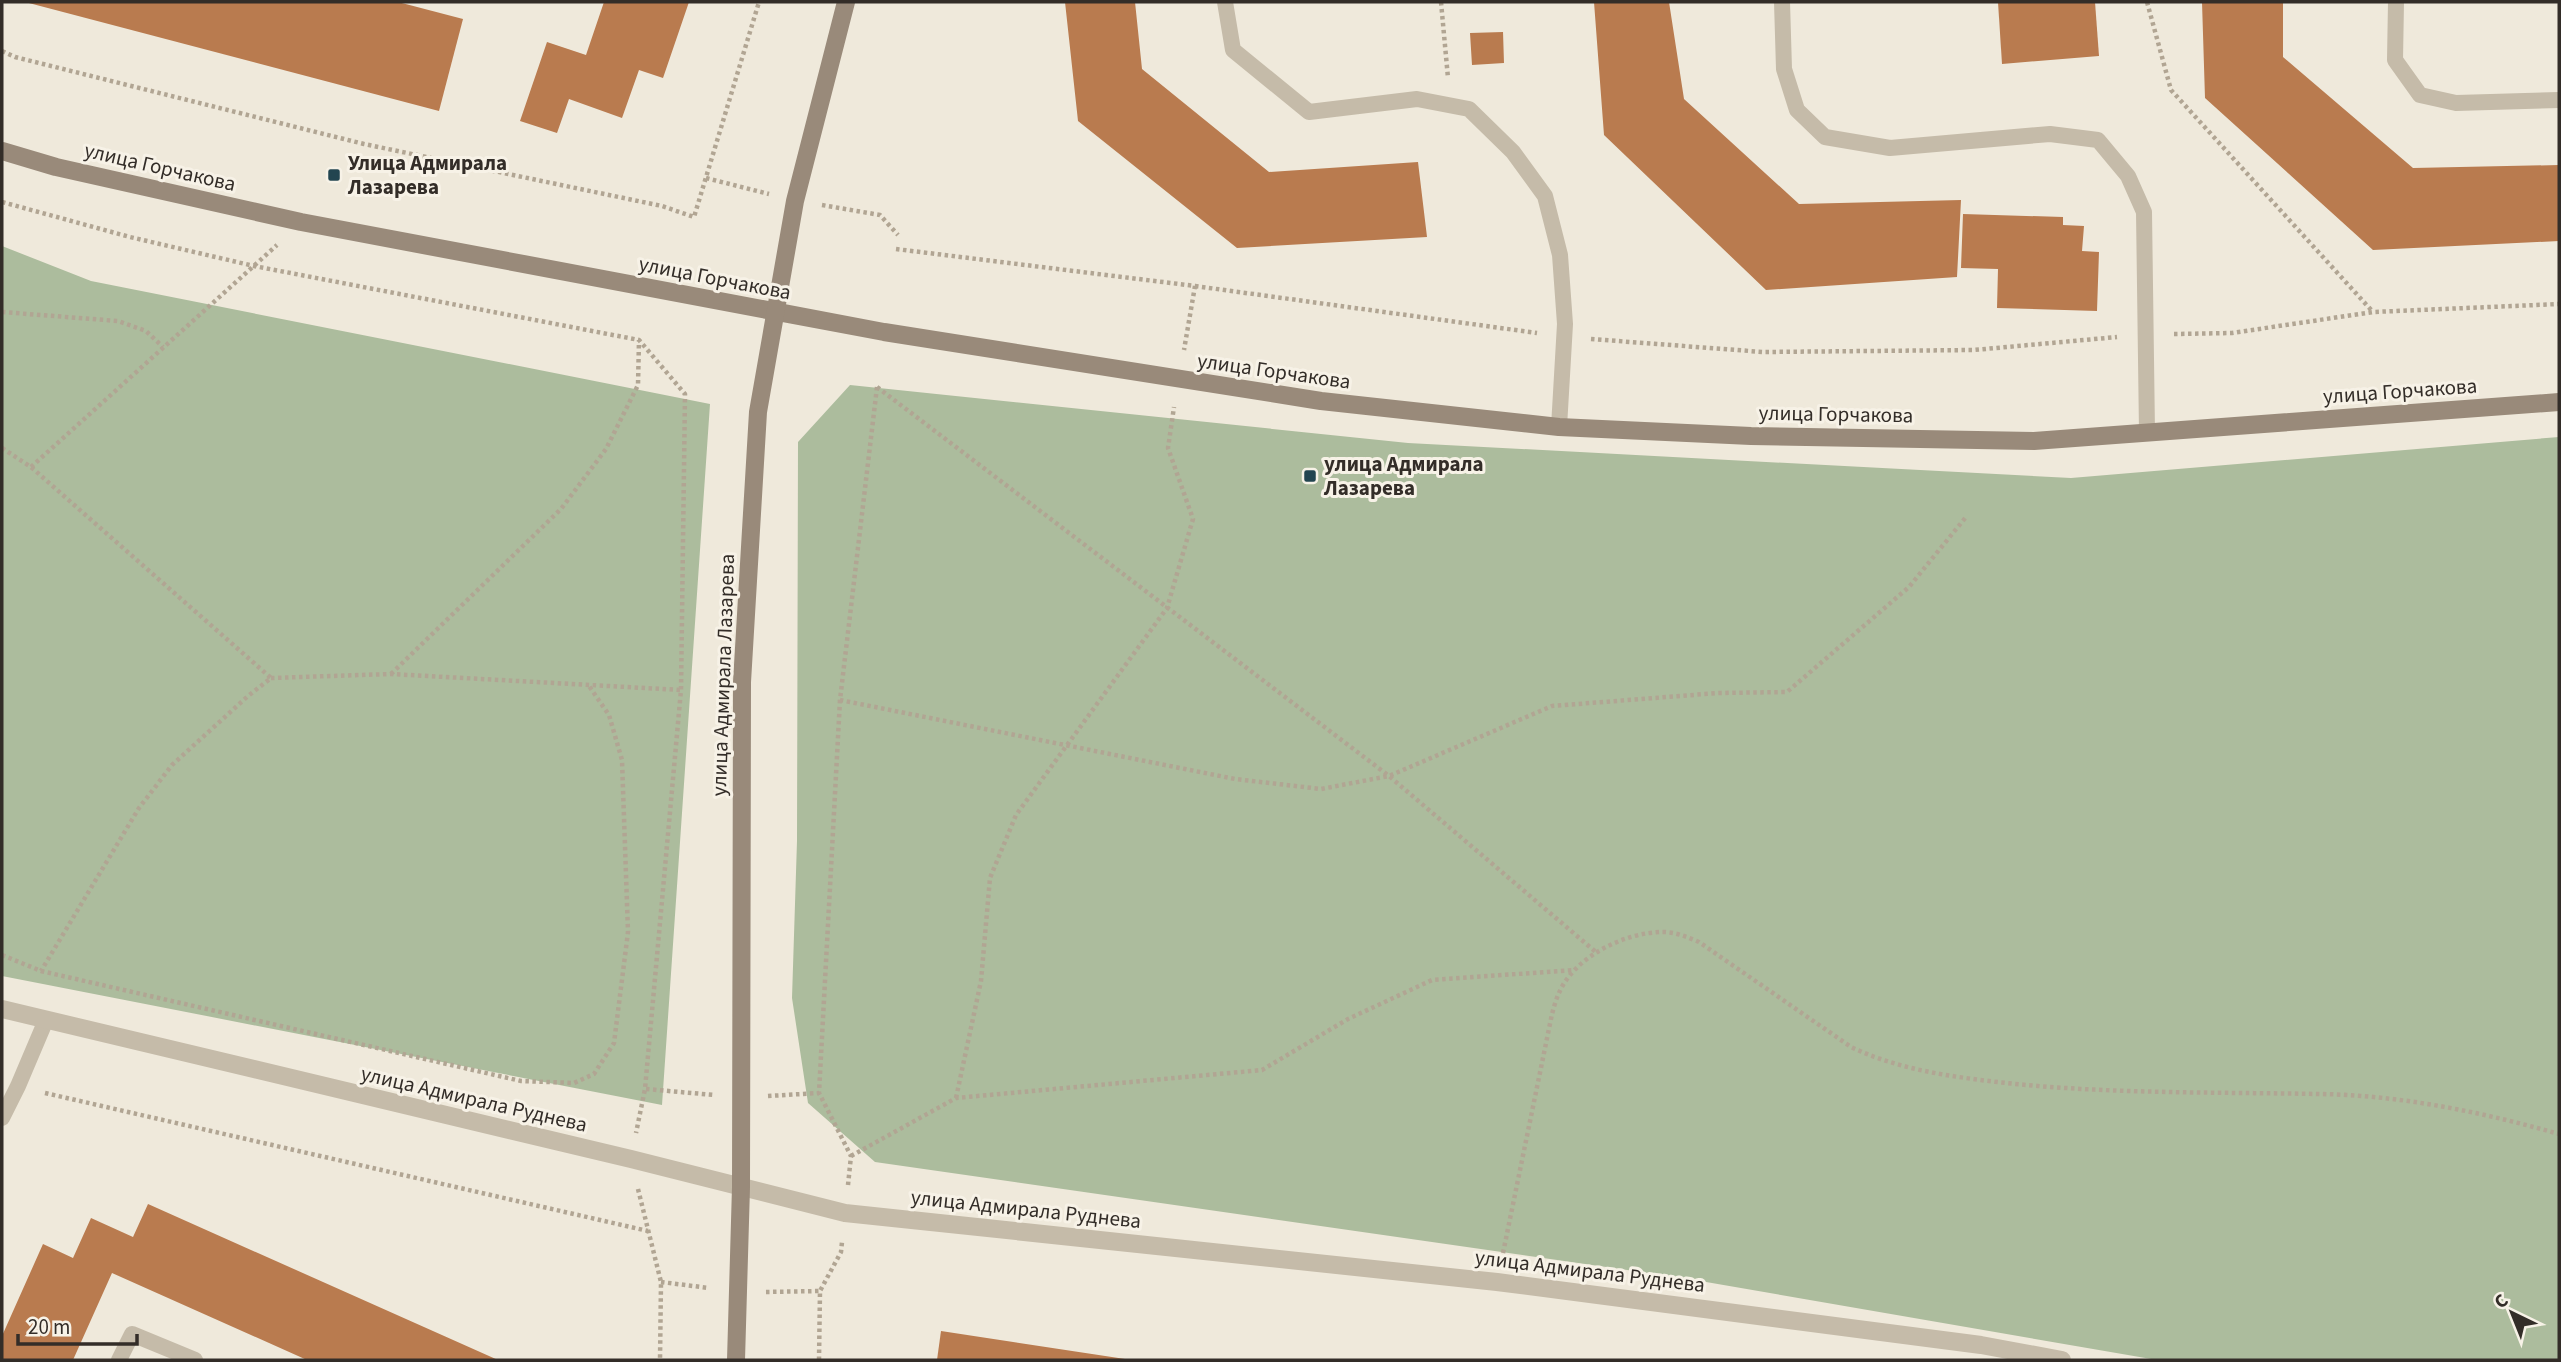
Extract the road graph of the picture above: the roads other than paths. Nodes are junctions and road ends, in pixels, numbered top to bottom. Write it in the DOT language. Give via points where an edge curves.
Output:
graph roads {
  1 [pos="846,2"];
  2 [pos="1225,2"];
  3 [pos="1782,2"];
  4 [pos="2396,2"];
  5 [pos="2559,100"];
  6 [pos="2,151"];
  7 [pos="774,313"];
  8 [pos="2559,402"];
  9 [pos="1559,427"];
  10 [pos="2147,432"];
  11 [pos="2,1009"];
  12 [pos="46,1020"];
  13 [pos="2,1118"];
  14 [pos="741,1187"];
  15 [pos="119,1360"];
  16 [pos="195,1360"];
  17 [pos="736,1360"];
  18 [pos="2062,1360"];
  1 -- 7 [label="street, улица Адмирала Лазарева" via="795,201"];
  2 -- 9 [label="lane" via="1233,50 1309,112 1417,99 1450,105 1469,109 1513,152 1545,196 1560,255 1564,336"];
  3 -- 10 [label="lane" via="1784,69 1797,110 1825,138 1890,148 2050,134 2098,140 2128,176 2144,212"];
  4 -- 5 [label="lane" via="2395,60 2420,94 2456,103"];
  6 -- 7 [label="street, улица Горчакова" via="301,222"];
  7 -- 9 [label="street, улица Горчакова" via="1358,407"];
  7 -- 14 [label="street, улица Адмирала Лазарева" via="758,412 742,682"];
  8 -- 10 [label="street, улица Горчакова"];
  9 -- 10 [label="street, улица Горчакова" via="1751,436 2034,440"];
  11 -- 12 [label="street, улица Адмирала Руднева"];
  12 -- 13 [label="lane"];
  12 -- 14 [label="street, улица Адмирала Руднева"];
  14 -- 17 [label="street, улица Адмирала Лазарева"];
  14 -- 18 [label="street, улица Адмирала Руднева" via="845,1213 1497,1282 1981,1345"];
  15 -- 16 [label="lane" via="132,1334"];
}
